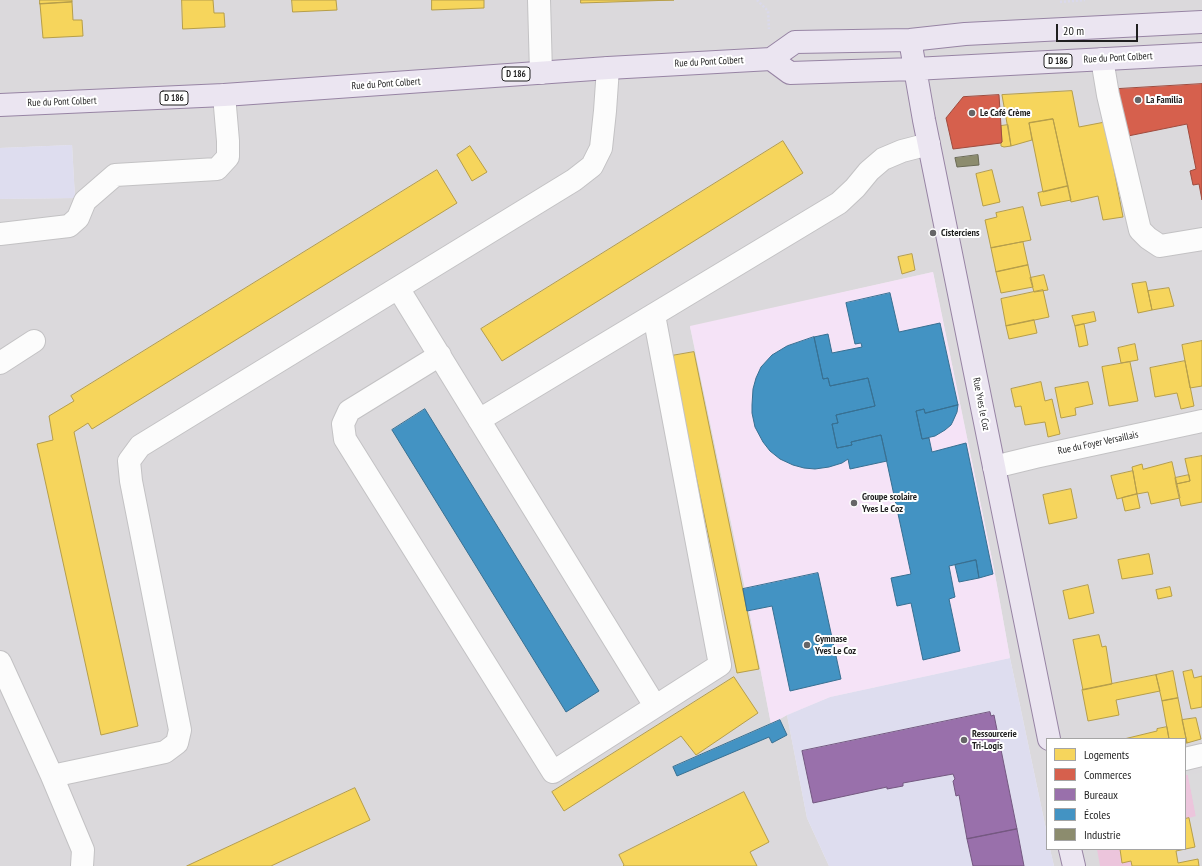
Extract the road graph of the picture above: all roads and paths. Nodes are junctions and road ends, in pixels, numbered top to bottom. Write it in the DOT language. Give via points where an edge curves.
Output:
graph roads {
  1 [pos="539,0"];
  2 [pos="1202,22"];
  3 [pos="910,40"];
  4 [pos="1202,54"];
  5 [pos="772,58"];
  6 [pos="1102,59"];
  7 [pos="608,68"];
  8 [pos="914,69"];
  9 [pos="541,73"];
  10 [pos="224,95"];
  11 [pos="0,105"];
  12 [pos="929,144"];
  13 [pos="0,234"];
  14 [pos="1202,239"];
  15 [pos="398,288"];
  16 [pos="654,315"];
  17 [pos="34,341"];
  18 [pos="440,355"];
  19 [pos="0,363"];
  20 [pos="479,420"];
  21 [pos="1202,421"];
  22 [pos="994,467"];
  23 [pos="0,662"];
  24 [pos="655,706"];
  25 [pos="1048,738"];
  26 [pos="1202,755"];
  27 [pos="1186,759"];
  28 [pos="52,776"];
  29 [pos="1070,850"];
  30 [pos="82,866"];
  31 [pos="1074,866"];
  1 -- 9 [label="street"];
  2 -- 3 [label="main road" via="973,34"];
  3 -- 5 [label="main road" via="795,42"];
  3 -- 8 [label="main road"];
  4 -- 6 [label="main road, Rue du Pont Colbert / D 186"];
  5 -- 7 [label="main road, Rue du Pont Colbert / D 186"];
  5 -- 8 [label="main road, Rue du Pont Colbert / D 186" via="790,73"];
  6 -- 8 [label="main road, Rue du Pont Colbert / D 186"];
  6 -- 14 [label="street" via="1140,230 1160,246"];
  7 -- 9 [label="main road, Rue du Pont Colbert / D 186"];
  7 -- 15 [label="street" via="601,148 592,166 574,180"];
  8 -- 12 [label="main road, Rue Yves le Coz"];
  9 -- 10 [label="main road, Rue du Pont Colbert / D 186"];
  10 -- 11 [label="main road, Rue du Pont Colbert / D 186"];
  10 -- 13 [label="street" via="228,158 217,169 115,175 85,201 78,218 69,226"];
  12 -- 16 [label="street" via="883,159 839,203"];
  12 -- 22 [label="main road, Rue Yves le Coz"];
  15 -- 18 [label="street"];
  15 -- 28 [label="street" via="140,446 136,451 129,462 131,481 180,730 176,743 165,752"];
  16 -- 20 [label="street"];
  16 -- 24 [label="street" via="720,665"];
  17 -- 19 [label="street"];
  18 -- 20 [label="street"];
  18 -- 24 [label="street" via="349,411 343,424 345,439 553,772"];
  20 -- 24 [label="street"];
  21 -- 22 [label="street, Rue du Foyer Versaillais"];
  22 -- 25 [label="main road, Rue Yves le Coz"];
  23 -- 28 [label="street"];
  26 -- 27 [label="street"];
  28 -- 30 [label="street" via="83,850"];
  29 -- 31 [label="main road"];
}
